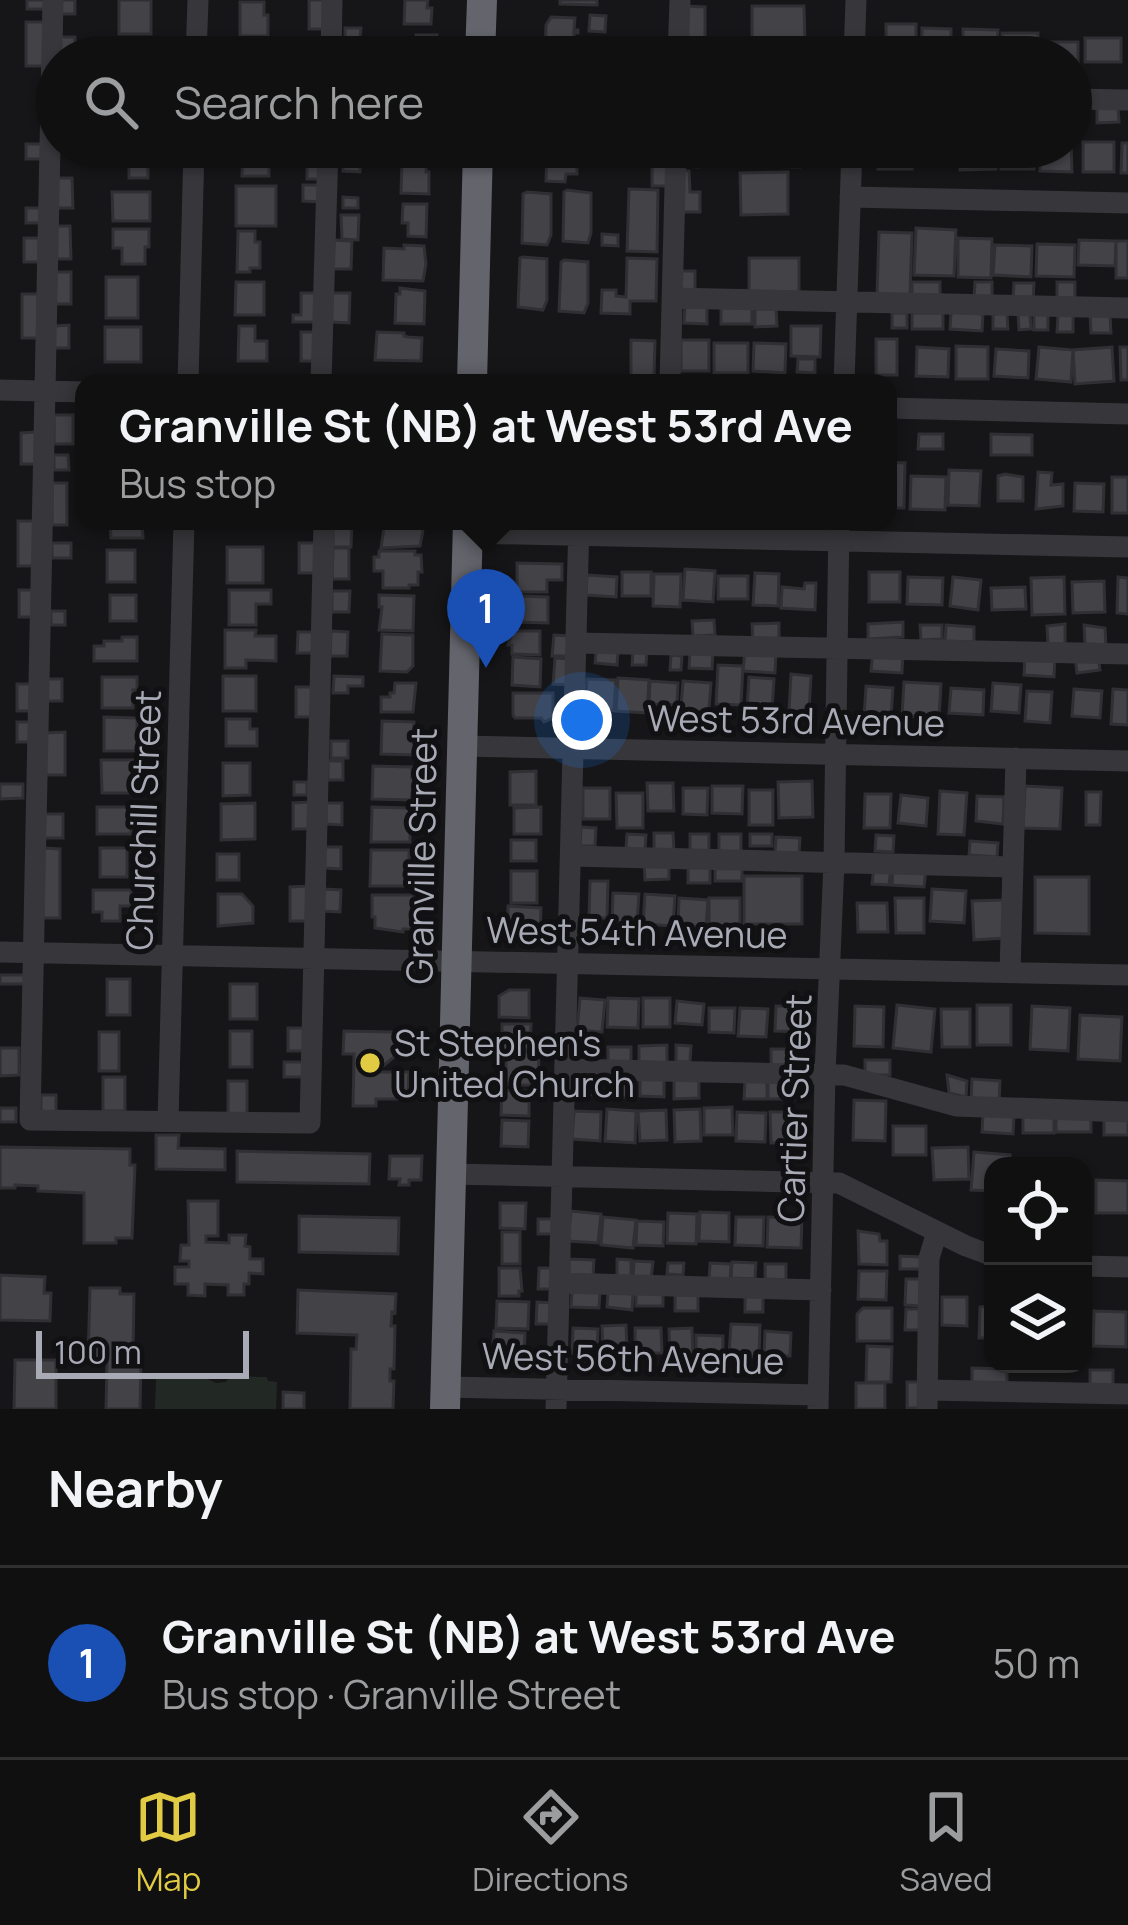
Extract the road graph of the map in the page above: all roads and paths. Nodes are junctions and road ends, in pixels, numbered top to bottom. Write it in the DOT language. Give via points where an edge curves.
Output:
graph roads {
  1 [pos="52,0"];
  2 [pos="198,0"];
  3 [pos="332,0"];
  4 [pos="482,0"];
  5 [pos="680,0"];
  6 [pos="856,0"];
  7 [pos="51,36"];
  8 [pos="197,36"];
  9 [pos="331,36"];
  10 [pos="481,36"];
  11 [pos="679,36"];
  12 [pos="855,36"];
  13 [pos="1092,99"];
  14 [pos="1128,100"];
  15 [pos="49,168"];
  16 [pos="193,168"];
  17 [pos="327,168"];
  18 [pos="477,168"];
  19 [pos="675,168"];
  20 [pos="851,168"];
  21 [pos="850,197"];
  22 [pos="1128,203"];
  23 [pos="672,298"];
  24 [pos="847,302"];
  25 [pos="1128,308"];
  26 [pos="188,374"];
  27 [pos="322,374"];
  28 [pos="472,374"];
  29 [pos="670,374"];
  30 [pos="844,374"];
  31 [pos="0,390"];
  32 [pos="45,391"];
  33 [pos="75,392"];
  34 [pos="897,409"];
  35 [pos="1128,414"];
  36 [pos="184,530"];
  37 [pos="324,530"];
  38 [pos="468,530"];
  39 [pos="579,530"];
  40 [pos="752,530"];
  41 [pos="839,531"];
  42 [pos="1128,547"];
  43 [pos="576,643"];
  44 [pos="839,648"];
  45 [pos="1128,654"];
  46 [pos="462,746"];
  47 [pos="573,747"];
  48 [pos="836,756"];
  49 [pos="1016,758"];
  50 [pos="1128,761"];
  51 [pos="571,856"];
  52 [pos="834,862"];
  53 [pos="1013,867"];
  54 [pos="0,952"];
  55 [pos="33,952"];
  56 [pos="172,955"];
  57 [pos="315,958"];
  58 [pos="457,961"];
  59 [pos="568,963"];
  60 [pos="831,969"];
  61 [pos="1010,973"];
  62 [pos="1128,975"];
  63 [pos="566,1069"];
  64 [pos="825,1074"];
  65 [pos="1128,1112"];
  66 [pos="168,1121"];
  67 [pos="452,1174"];
  68 [pos="562,1178"];
  69 [pos="823,1182"];
  70 [pos="937,1232"];
  71 [pos="984,1252"];
  72 [pos="1092,1267"];
  73 [pos="1128,1268"];
  74 [pos="559,1283"];
  75 [pos="821,1290"];
  76 [pos="1128,1394"];
  77 [pos="445,1398"];
  78 [pos="556,1399"];
  79 [pos="927,1400"];
  80 [pos="818,1402"];
  1 -- 7 [label="street"];
  2 -- 8 [label="street"];
  3 -- 9 [label="street"];
  4 -- 10 [label="highway"];
  5 -- 11 [label="street"];
  6 -- 12 [label="street"];
  13 -- 14 [label="street"];
  15 -- 32 [label="street"];
  16 -- 26 [label="street"];
  17 -- 27 [label="street"];
  18 -- 28 [label="highway"];
  19 -- 23 [label="street"];
  20 -- 21 [label="street"];
  21 -- 22 [label="street"];
  21 -- 24 [label="street"];
  23 -- 24 [label="street"];
  23 -- 29 [label="street"];
  24 -- 25 [label="street"];
  24 -- 30 [label="street"];
  31 -- 32 [label="street"];
  32 -- 33 [label="street"];
  32 -- 55 [label="street"];
  34 -- 35 [label="street"];
  36 -- 56 [label="street, Churchill Street"];
  37 -- 57 [label="street"];
  38 -- 46 [label="highway, Granville Street"];
  39 -- 43 [label="street"];
  40 -- 41 [label="street"];
  41 -- 42 [label="street"];
  41 -- 44 [label="street, Cartier Street"];
  43 -- 44 [label="street"];
  43 -- 47 [label="street"];
  44 -- 45 [label="street"];
  44 -- 48 [label="street, Cartier Street"];
  46 -- 47 [label="street, West 53rd Avenue"];
  46 -- 58 [label="highway, Granville Street"];
  47 -- 48 [label="street, West 53rd Avenue"];
  47 -- 51 [label="street"];
  48 -- 49 [label="street, West 53rd Avenue"];
  48 -- 52 [label="street, Cartier Street"];
  49 -- 50 [label="street, West 53rd Avenue"];
  49 -- 53 [label="street"];
  51 -- 52 [label="street"];
  51 -- 59 [label="street"];
  52 -- 53 [label="street"];
  52 -- 60 [label="street, Cartier Street"];
  53 -- 61 [label="street"];
  54 -- 55 [label="street, West 54th Avenue"];
  55 -- 56 [label="street, West 54th Avenue"];
  55 -- 66 [label="street" via="30,1120"];
  56 -- 57 [label="street, West 54th Avenue"];
  56 -- 66 [label="street, Churchill Street"];
  57 -- 58 [label="street, West 54th Avenue"];
  57 -- 66 [label="street" via="310,1123"];
  58 -- 59 [label="street, West 54th Avenue"];
  58 -- 67 [label="highway, Granville Street"];
  59 -- 60 [label="street, West 54th Avenue"];
  59 -- 63 [label="street"];
  60 -- 61 [label="street, West 54th Avenue"];
  60 -- 64 [label="street, Cartier Street"];
  61 -- 62 [label="street, West 54th Avenue"];
  63 -- 64 [label="street"];
  63 -- 68 [label="street"];
  64 -- 65 [label="street" via="956,1106"];
  64 -- 69 [label="street, Cartier Street"];
  67 -- 68 [label="street"];
  67 -- 77 [label="highway, Granville Street"];
  68 -- 69 [label="street"];
  68 -- 74 [label="street"];
  69 -- 70 [label="street" via="841,1183"];
  69 -- 75 [label="street, Cartier Street"];
  70 -- 71 [label="street"];
  70 -- 79 [label="street" via="929,1258"];
  72 -- 73 [label="street"];
  74 -- 75 [label="street"];
  74 -- 78 [label="street"];
  75 -- 80 [label="street, Cartier Street"];
  76 -- 79 [label="street"];
  77 -- 78 [label="street, West 56th Avenue"];
  78 -- 80 [label="street, West 56th Avenue"];
}
